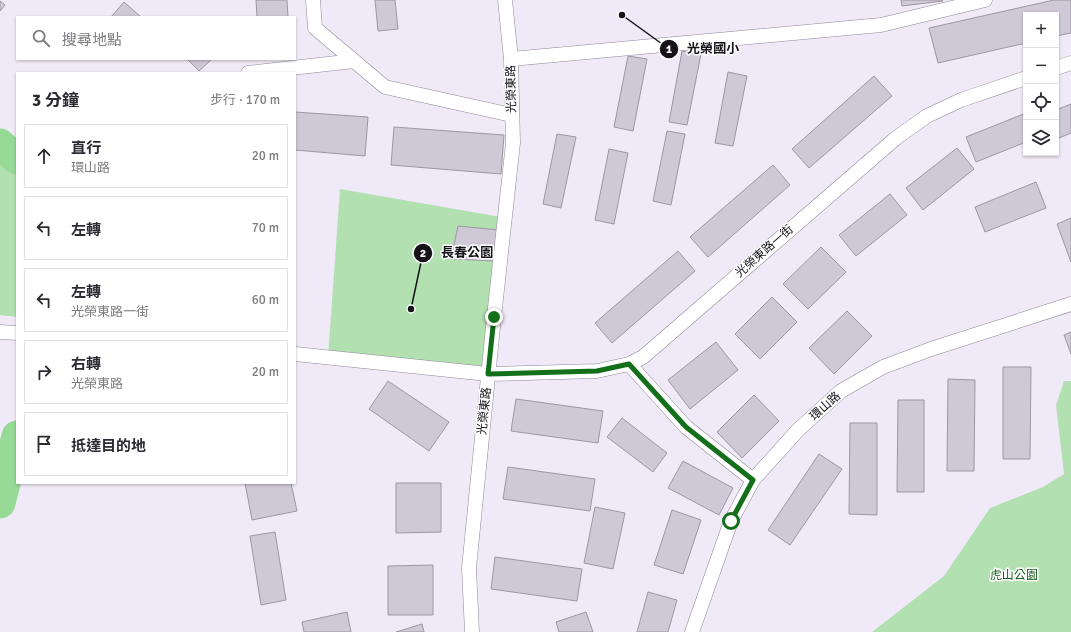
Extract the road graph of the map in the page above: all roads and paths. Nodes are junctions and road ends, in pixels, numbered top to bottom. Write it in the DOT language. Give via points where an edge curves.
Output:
graph roads {
  1 [pos="313,0"];
  2 [pos="505,0"];
  3 [pos="984,0"];
  4 [pos="511,58"];
  5 [pos="354,61"];
  6 [pos="1071,63"];
  7 [pos="1059,67"];
  8 [pos="257,72"];
  9 [pos="1023,79"];
  10 [pos="512,115"];
  11 [pos="1071,304"];
  12 [pos="0,332"];
  13 [pos="16,333"];
  14 [pos="296,354"];
  15 [pos="629,364"];
  16 [pos="488,374"];
  17 [pos="753,480"];
  18 [pos="472,632"];
  19 [pos="692,632"];
  1 -- 5 [label="street" via="315,28"];
  2 -- 4 [label="street, 光榮東路"];
  3 -- 4 [label="street" via="881,24"];
  4 -- 10 [label="street, 光榮東路"];
  5 -- 8 [label="street"];
  5 -- 10 [label="street" via="385,87"];
  6 -- 7 [label="street"];
  9 -- 15 [label="street, 光榮東路一街" via="961,100 927,116 896,138 643,357"];
  10 -- 16 [label="street, 光榮東路" via="513,143"];
  11 -- 17 [label="street, 環山路" via="883,367 841,391 798,430"];
  12 -- 13 [label="street"];
  14 -- 16 [label="street, 光榮東路一街"];
  15 -- 16 [label="street, 光榮東路一街" via="597,371"];
  15 -- 17 [label="street" via="686,427"];
  16 -- 18 [label="street, 光榮東路" via="469,568"];
  17 -- 19 [label="street, 環山路" via="731,521"];
}
